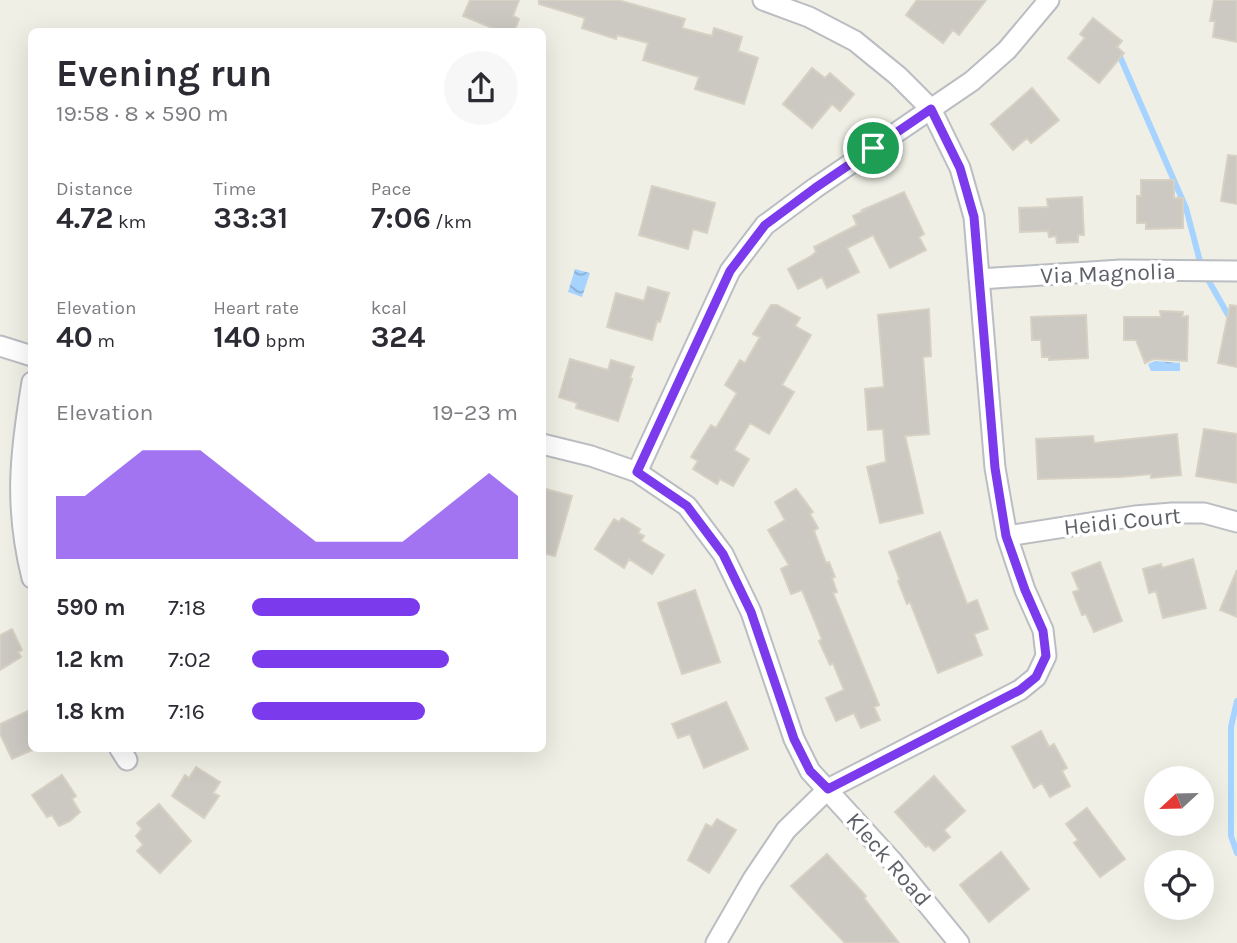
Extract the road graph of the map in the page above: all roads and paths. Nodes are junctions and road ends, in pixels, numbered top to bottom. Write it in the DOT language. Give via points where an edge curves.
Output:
graph roads {
  1 [pos="762,0"];
  2 [pos="1049,0"];
  3 [pos="931,109"];
  4 [pos="1237,271"];
  5 [pos="979,279"];
  6 [pos="0,346"];
  7 [pos="28,355"];
  8 [pos="28,406"];
  9 [pos="546,445"];
  10 [pos="637,472"];
  11 [pos="1237,522"];
  12 [pos="1006,536"];
  13 [pos="28,562"];
  14 [pos="828,789"];
  15 [pos="716,943"];
  16 [pos="959,943"];
  1 -- 3 [label="street" via="855,41"];
  2 -- 3 [label="street" via="1007,50"];
  3 -- 5 [label="street" via="960,168 974,217"];
  3 -- 10 [label="street" via="765,225 730,271"];
  4 -- 5 [label="street, Via Magnolia" via="1121,270"];
  5 -- 12 [label="street" via="995,468"];
  6 -- 7 [label="street"];
  8 -- 13 [label="street" via="19,480"];
  9 -- 10 [label="street, Kleck Road"];
  10 -- 14 [label="street, Kleck Road" via="687,506 723,554 751,612 794,739 810,771"];
  11 -- 12 [label="street, Heidi Court" via="1204,513 1172,513"];
  12 -- 14 [label="street" via="1043,631 1046,656 1036,677 1020,690"];
  14 -- 15 [label="street" via="786,830"];
  14 -- 16 [label="street, Kleck Road"];
}
